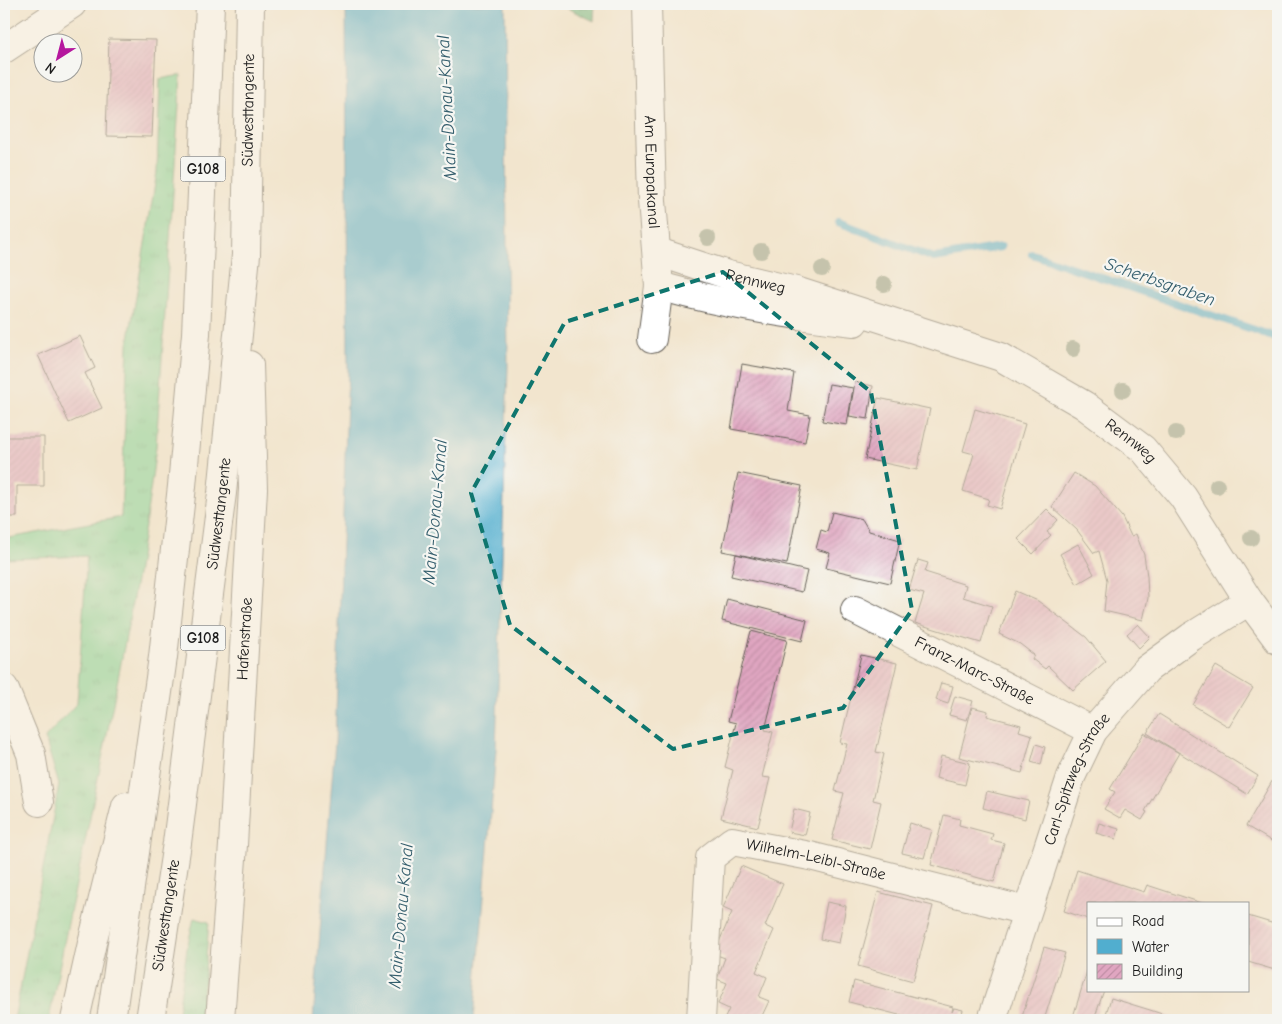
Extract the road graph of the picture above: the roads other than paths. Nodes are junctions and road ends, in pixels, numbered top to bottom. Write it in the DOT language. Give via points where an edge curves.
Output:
graph roads {
  1 [pos="72,4"];
  2 [pos="210,4"];
  3 [pos="250,4"];
  4 [pos="647,4"];
  5 [pos="4,49"];
  6 [pos="658,252"];
  7 [pos="246,255"];
  8 [pos="659,286"];
  9 [pos="912,329"];
  10 [pos="652,339"];
  11 [pos="1249,601"];
  12 [pos="855,610"];
  13 [pos="1278,640"];
  14 [pos="163,656"];
  15 [pos="4,688"];
  16 [pos="1093,730"];
  17 [pos="38,802"];
  18 [pos="1026,911"];
  19 [pos="75,1020"];
  20 [pos="110,1020"];
  21 [pos="150,1020"];
  22 [pos="220,1020"];
  23 [pos="701,1020"];
  24 [pos="992,1020"];
  1 -- 5 [label="main road"];
  2 -- 14 [label="main road, G108" via="196,334"];
  3 -- 7 [label="main road, Südwesttangente / G108"];
  4 -- 6 [label="main road, Am Europakanal" via="652,202"];
  6 -- 8 [label="main road, Am Europakanal"];
  6 -- 9 [label="main road, Rennweg" via="728,275 796,291"];
  7 -- 21 [label="main road, Südwesttangente / G108" via="222,493 177,843"];
  7 -- 22 [label="main road, Hafenstraße" via="253,489"];
  8 -- 9 [label="main road, Rennweg" via="796,316"];
  8 -- 10 [label="main road, Am Europakanal"];
  9 -- 11 [label="main road, Rennweg" via="1001,357 1084,405 1143,449 1183,497"];
  11 -- 13 [label="main road, Rennweg"];
  11 -- 16 [label="main road, Carl-Spitzweg-Straße" via="1147,669"];
  12 -- 16 [label="main road, Franz-Marc-Straße"];
  14 -- 19 [label="main road"];
  14 -- 20 [label="main road, G108"];
  15 -- 17 [label="main road" via="31,754"];
  16 -- 18 [label="main road, Carl-Spitzweg-Straße" via="1070,777"];
  18 -- 23 [label="main road, Wilhelm-Leibl-Straße" via="810,856 732,841 710,858"];
  18 -- 24 [label="main road, Carl-Spitzweg-Straße"];
}
